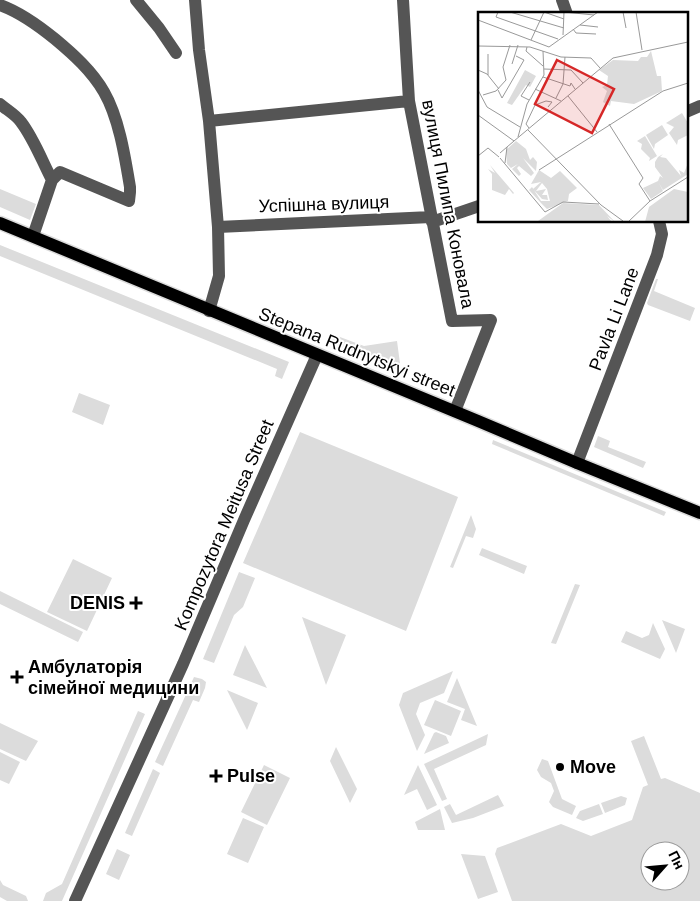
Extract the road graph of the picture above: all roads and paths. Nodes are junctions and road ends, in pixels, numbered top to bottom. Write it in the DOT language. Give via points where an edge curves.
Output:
graph roads {
  1 [pos="136,0"];
  2 [pos="195,0"];
  3 [pos="403,0"];
  4 [pos="562,0"];
  5 [pos="8,5"];
  6 [pos="566,12"];
  7 [pos="176,53"];
  8 [pos="409,101"];
  9 [pos="0,104"];
  10 [pos="700,106"];
  11 [pos="688,111"];
  12 [pos="208,121"];
  13 [pos="52,180"];
  14 [pos="478,206"];
  15 [pos="432,220"];
  16 [pos="659,222"];
  17 [pos="0,223"];
  18 [pos="218,227"];
  19 [pos="33,236"];
  20 [pos="209,311"];
  21 [pos="317,355"];
  22 [pos="458,405"];
  23 [pos="577,463"];
  24 [pos="700,513"];
  25 [pos="75,901"];
  1 -- 7 [label="street"];
  2 -- 12 [label="street"];
  3 -- 8 [label="street, вулиця Пилипа Коновала"];
  4 -- 6 [label="street"];
  5 -- 13 [label="street" via="76,56 104,92 123,148 130,187 129,201 60,172"];
  8 -- 12 [label="street"];
  8 -- 15 [label="street, вулиця Пилипа Коновала"];
  9 -- 13 [label="street" via="21,122"];
  10 -- 11 [label="street"];
  12 -- 18 [label="street"];
  13 -- 19 [label="street"];
  14 -- 15 [label="street, Успішна вулиця"];
  15 -- 18 [label="street, Успішна вулиця"];
  15 -- 22 [label="street, вулиця Пилипа Коновала" via="452,321 491,320"];
  16 -- 23 [label="street, Pavla Li Lane" via="662,234 657,255"];
  17 -- 19 [label="main road, Stepana Rudnytskyi street"];
  18 -- 20 [label="street" via="219,276"];
  19 -- 20 [label="main road, Stepana Rudnytskyi street"];
  20 -- 21 [label="main road, Stepana Rudnytskyi street"];
  21 -- 22 [label="main road, Stepana Rudnytskyi street"];
  21 -- 25 [label="street, Kompozytora Meitusa Street" via="183,664"];
  22 -- 23 [label="main road, Stepana Rudnytskyi street"];
  23 -- 24 [label="main road, Stepana Rudnytskyi street"];
}
